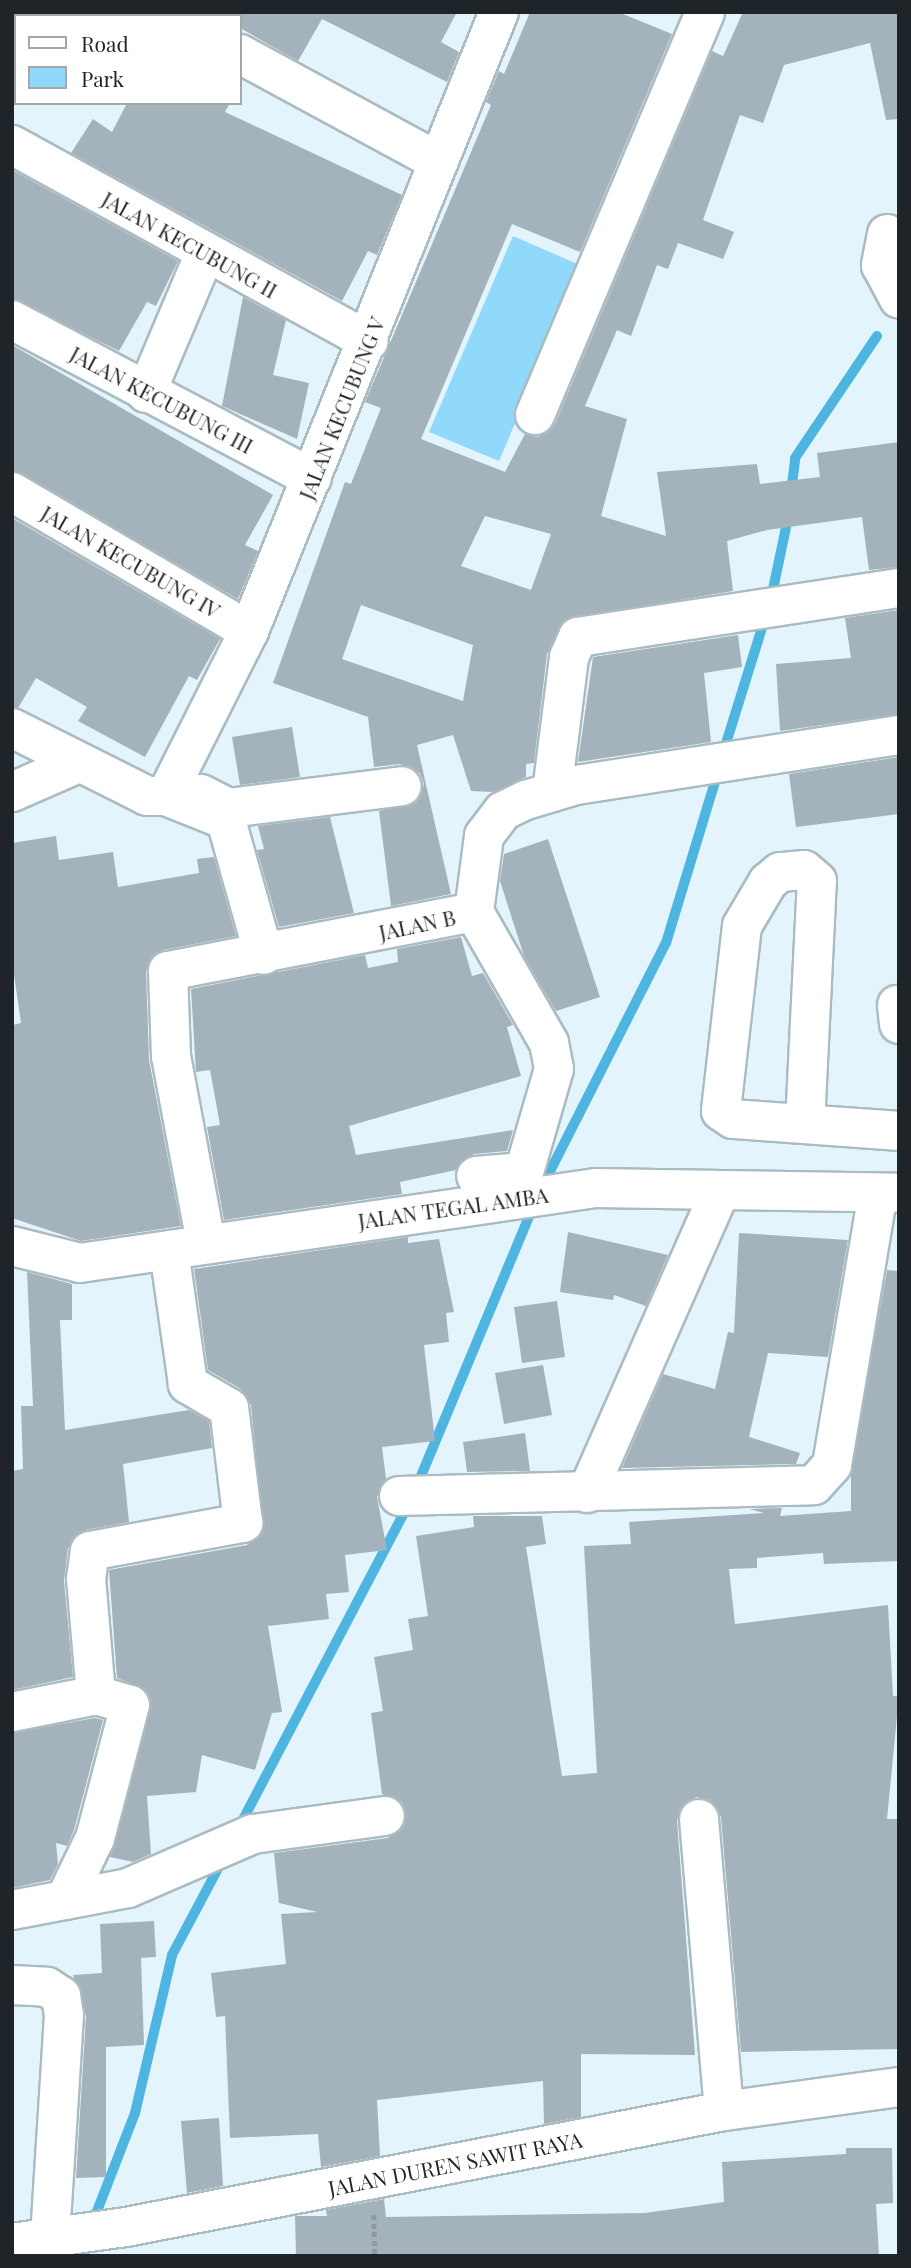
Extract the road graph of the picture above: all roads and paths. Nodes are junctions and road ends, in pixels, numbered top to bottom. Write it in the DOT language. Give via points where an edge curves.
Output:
graph roads {
  1 [pos="499,12"];
  2 [pos="705,12"];
  3 [pos="242,55"];
  4 [pos="12,145"];
  5 [pos="439,162"];
  6 [pos="887,234"];
  7 [pos="205,253"];
  8 [pos="894,293"];
  9 [pos="12,320"];
  10 [pos="369,341"];
  11 [pos="146,393"];
  12 [pos="535,415"];
  13 [pos="312,478"];
  14 [pos="12,492"];
  15 [pos="899,588"];
  16 [pos="249,631"];
  17 [pos="12,728"];
  18 [pos="899,735"];
  19 [pos="76,764"];
  20 [pos="402,786"];
  21 [pos="172,789"];
  22 [pos="12,792"];
  23 [pos="552,792"];
  24 [pos="474,912"];
  25 [pos="264,955"];
  26 [pos="805,1124"];
  27 [pos="899,1130"];
  28 [pos="720,1191"];
  29 [pos="888,1193"];
  30 [pos="425,1210"];
  31 [pos="206,1243"];
  32 [pos="12,1247"];
  33 [pos="169,1250"];
  34 [pos="587,1493"];
  35 [pos="399,1496"];
  36 [pos="96,1695"];
  37 [pos="12,1712"];
  38 [pos="385,1816"];
  39 [pos="699,1819"];
  40 [pos="65,1900"];
  41 [pos="12,1910"];
  42 [pos="12,1985"];
  43 [pos="899,2087"];
  44 [pos="724,2111"];
  45 [pos="374,2229"];
  46 [pos="59,2235"];
  47 [pos="12,2243"];
  48 [pos="14,2256"];
  49 [pos="375,2256"];
  1 -- 5 [label="street, JALAN KECUBUNG V"];
  2 -- 12 [label="street"];
  3 -- 5 [label="street"];
  4 -- 7 [label="street, JALAN KECUBUNG II"];
  5 -- 10 [label="street, JALAN KECUBUNG V"];
  6 -- 8 [label="street" via="881,265"];
  7 -- 10 [label="street, JALAN KECUBUNG II"];
  7 -- 11 [label="street"];
  9 -- 11 [label="street, JALAN KECUBUNG III"];
  10 -- 13 [label="street, JALAN KECUBUNG V"];
  11 -- 13 [label="street, JALAN KECUBUNG III"];
  13 -- 16 [label="street, JALAN KECUBUNG V"];
  14 -- 16 [label="street, JALAN KECUBUNG IV"];
  15 -- 23 [label="street" via="578,637 569,657"];
  16 -- 21 [label="street, JALAN KECUBUNG V"];
  17 -- 19 [label="street"];
  18 -- 23 [label="street, JALAN B"];
  19 -- 21 [label="street" via="147,796"];
  19 -- 22 [label="street"];
  20 -- 21 [label="street" via="229,808"];
  21 -- 25 [label="street" via="231,826"];
  23 -- 24 [label="street, JALAN B" via="503,811 490,824"];
  24 -- 25 [label="street, JALAN B"];
  24 -- 30 [label="street" via="549,1044 554,1069 524,1172 437,1182"];
  25 -- 31 [label="street, JALAN B" via="173,967 165,976 170,1056"];
  26 -- 26 [label="street" via="733,1119 721,1111 719,1097 742,926 768,882 780,872 804,870 817,881"];
  26 -- 27 [label="street"];
  28 -- 29 [label="street, JALAN TEGAL AMBA"];
  28 -- 30 [label="street, JALAN TEGAL AMBA" via="596,1188"];
  28 -- 34 [label="street"];
  29 -- 34 [label="street" via="832,1465 824,1477 814,1485"];
  30 -- 31 [label="street, JALAN TEGAL AMBA"];
  31 -- 33 [label="street, JALAN TEGAL AMBA"];
  32 -- 33 [label="street, JALAN TEGAL AMBA" via="80,1263"];
  33 -- 36 [label="street" via="188,1384 229,1408 243,1522 90,1550 86,1579"];
  34 -- 35 [label="street"];
  36 -- 37 [label="street"];
  36 -- 40 [label="street" via="124,1698 129,1718 95,1838"];
  38 -- 40 [label="street" via="253,1835 128,1888"];
  39 -- 44 [label="street"];
  40 -- 41 [label="street"];
  42 -- 46 [label="street" via="47,1987 61,1996"];
  43 -- 44 [label="street, JALAN DUREN SAWIT RAYA"];
  44 -- 46 [label="street, JALAN DUREN SAWIT RAYA" via="126,2227"];
  45 -- 49 [label="path"];
  46 -- 47 [label="street, JALAN DUREN SAWIT RAYA"];
  47 -- 48 [label="street"];
}
